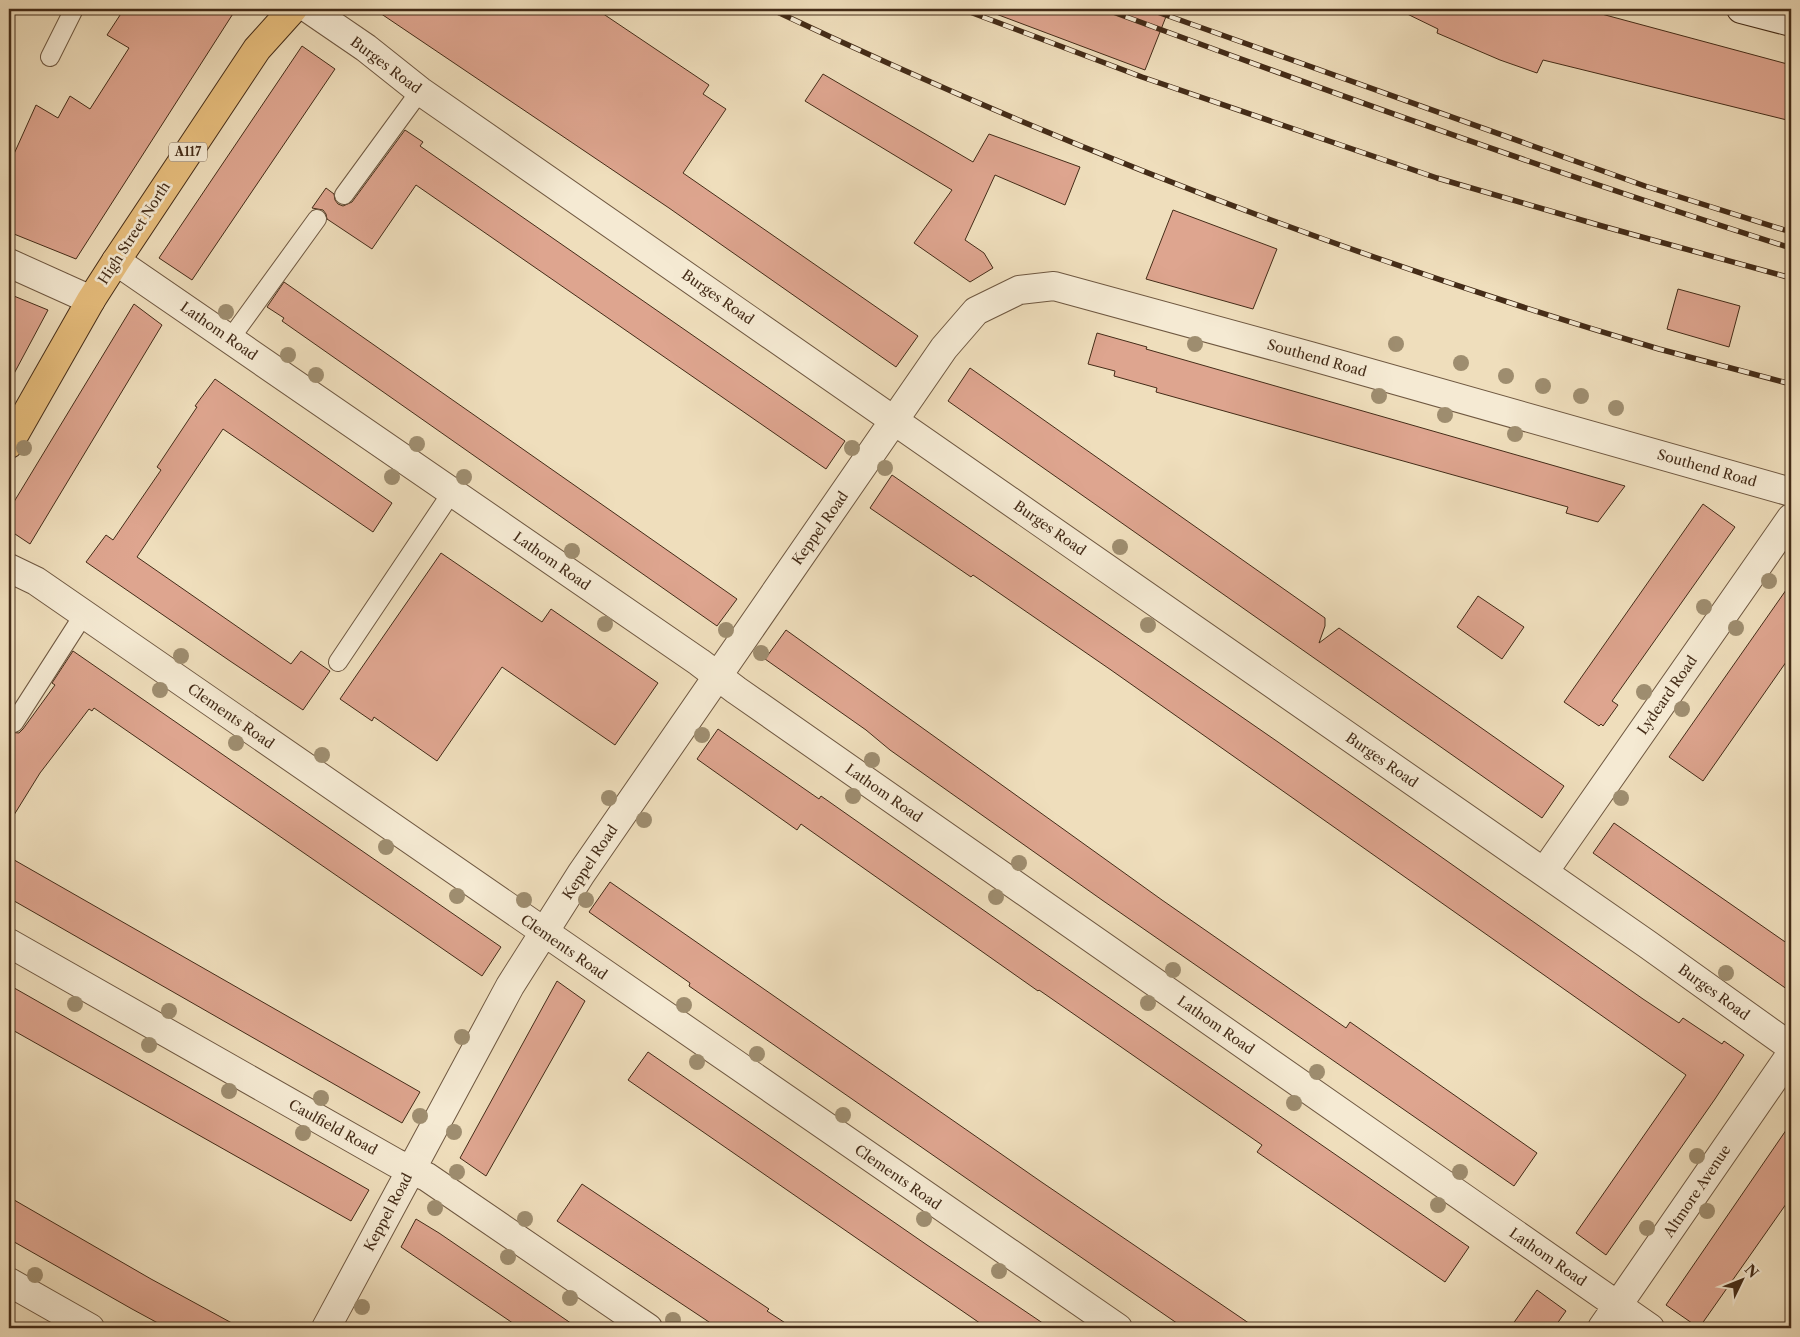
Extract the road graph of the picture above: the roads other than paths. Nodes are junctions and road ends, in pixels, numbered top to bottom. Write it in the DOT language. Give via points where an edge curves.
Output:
graph roads {
  1 [pos="74,9"];
  2 [pos="293,9"];
  3 [pos="309,9"];
  4 [pos="1741,9"];
  5 [pos="1791,22"];
  6 [pos="50,57"];
  7 [pos="420,91"];
  8 [pos="344,195"];
  9 [pos="317,219"];
  10 [pos="116,261"];
  11 [pos="9,263"];
  12 [pos="91,300"];
  13 [pos="230,339"];
  14 [pos="894,420"];
  15 [pos="9,444"];
  16 [pos="452,492"];
  17 [pos="1791,492"];
  18 [pos="1791,518"];
  19 [pos="9,568"];
  20 [pos="84,614"];
  21 [pos="338,662"];
  22 [pos="718,676"];
  23 [pos="14,723"];
  24 [pos="1544,872"];
  25 [pos="544,933"];
  26 [pos="9,943"];
  27 [pos="1791,1048"];
  28 [pos="1791,1054"];
  29 [pos="411,1170"];
  30 [pos="9,1282"];
  31 [pos="1618,1306"];
  32 [pos="90,1328"];
  33 [pos="326,1328"];
  34 [pos="648,1328"];
  35 [pos="1118,1328"];
  36 [pos="1602,1328"];
  37 [pos="1650,1328"];
  1 -- 6 [label="lane"];
  2 -- 10 [label="main road, High Street North / A117" via="257,49"];
  3 -- 7 [label="street, Burges Road"];
  4 -- 5 [label="street"];
  7 -- 8 [label="lane"];
  7 -- 14 [label="street, Burges Road"];
  9 -- 13 [label="lane"];
  10 -- 12 [label="main road, High Street North / A117"];
  10 -- 13 [label="street, Lathom Road"];
  11 -- 12 [label="street"];
  12 -- 15 [label="main road, High Street North / A117"];
  13 -- 16 [label="street, Lathom Road"];
  14 -- 17 [label="street, Southend Road" via="944,348 976,311 1019,290 1054,286"];
  14 -- 22 [label="street, Keppel Road"];
  14 -- 24 [label="street, Burges Road"];
  16 -- 21 [label="lane"];
  16 -- 22 [label="street, Lathom Road"];
  18 -- 24 [label="street, Lydeard Road"];
  19 -- 20 [label="street, Clements Road" via="36,581"];
  20 -- 23 [label="lane"];
  20 -- 25 [label="street, Clements Road"];
  22 -- 25 [label="street, Keppel Road"];
  22 -- 31 [label="street, Lathom Road"];
  24 -- 27 [label="street, Burges Road"];
  25 -- 29 [label="street, Keppel Road" via="510,986"];
  25 -- 35 [label="street, Clements Road"];
  26 -- 29 [label="street, Caulfield Road"];
  28 -- 31 [label="street, Altmore Avenue"];
  29 -- 33 [label="street, Keppel Road"];
  29 -- 34 [label="street, Caulfield Road" via="427,1177"];
  30 -- 32 [label="street"];
  31 -- 36 [label="street, Altmore Avenue"];
  31 -- 37 [label="street, Lathom Road"];
}
